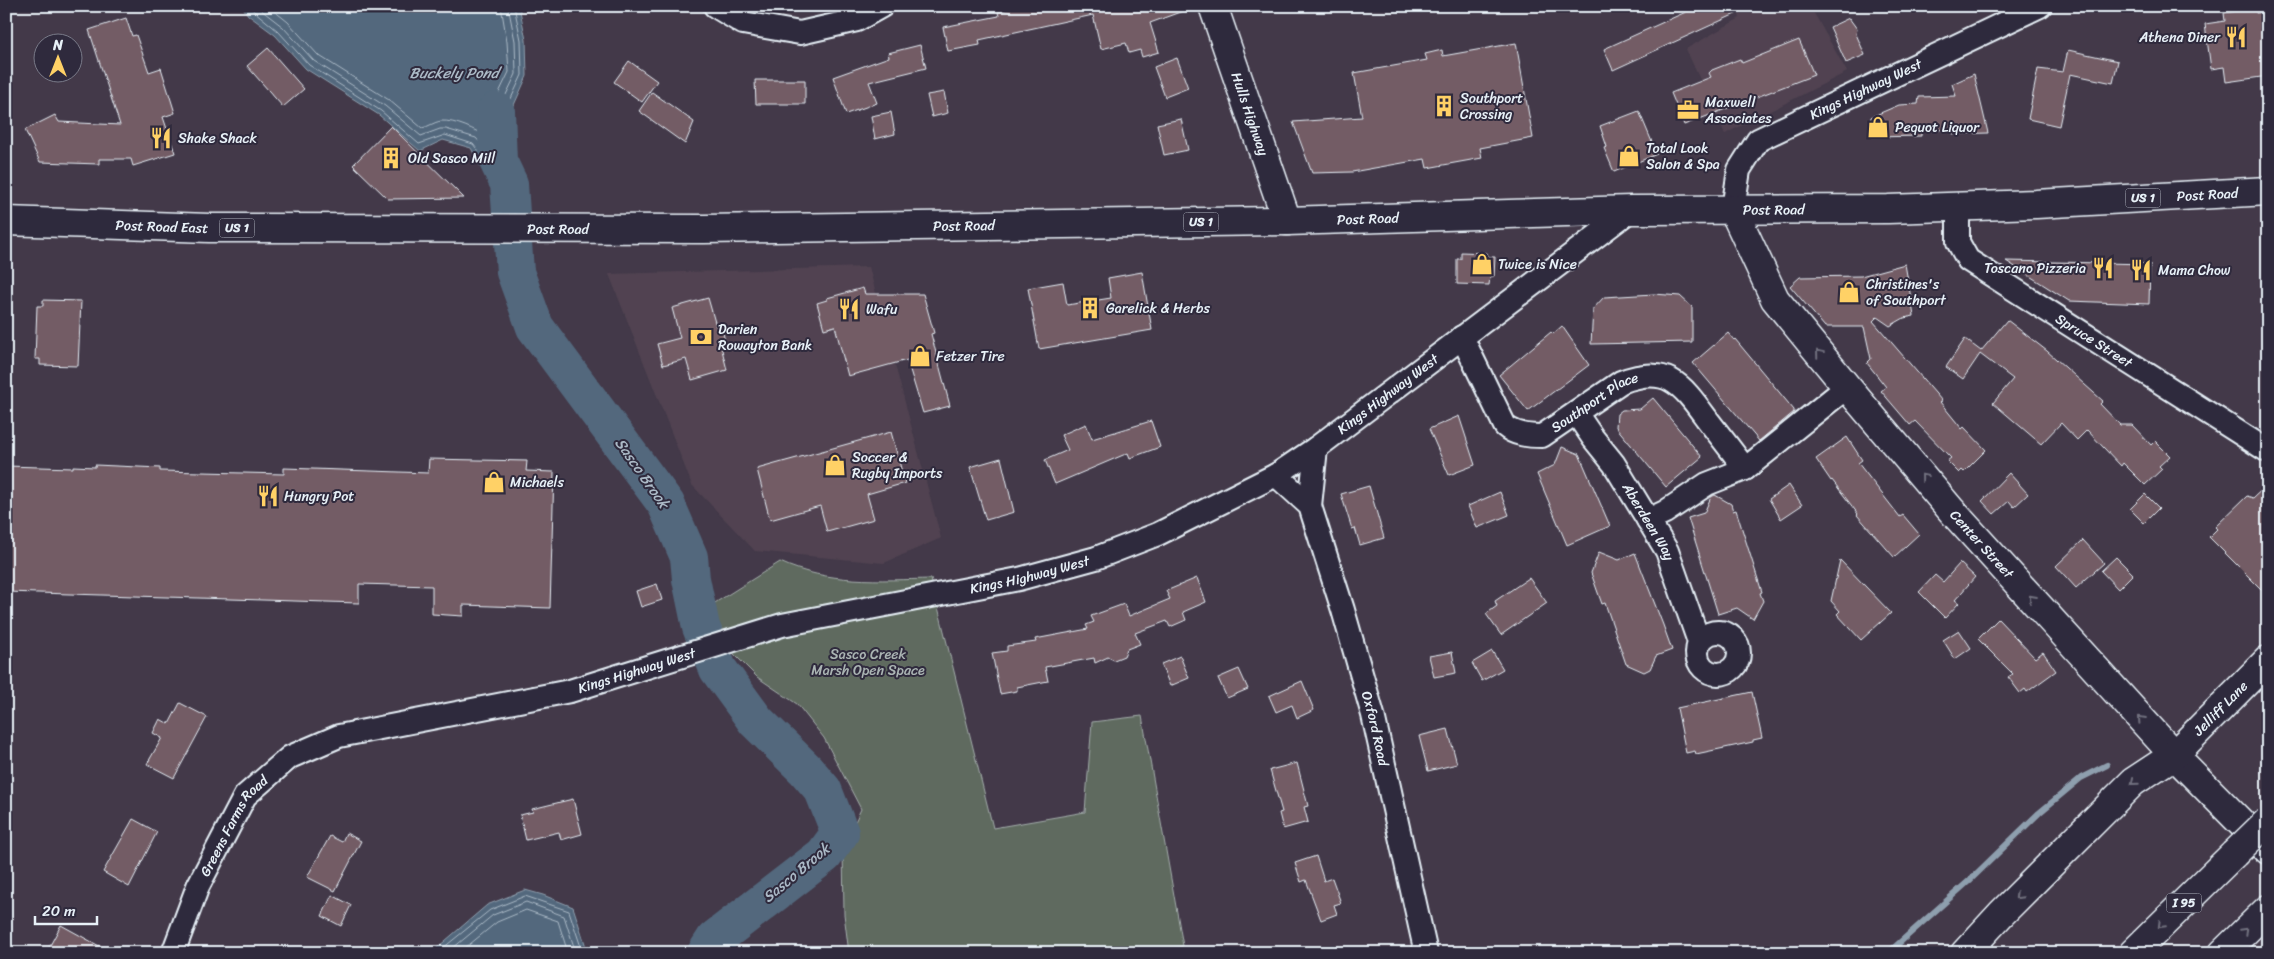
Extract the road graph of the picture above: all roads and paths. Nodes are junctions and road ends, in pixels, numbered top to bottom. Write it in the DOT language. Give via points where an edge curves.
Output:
graph roads {
  1 [pos="715,6"];
  2 [pos="882,6"];
  3 [pos="1213,6"];
  4 [pos="2040,6"];
  5 [pos="2268,191"];
  6 [pos="1958,206"];
  7 [pos="1733,209"];
  8 [pos="1631,210"];
  9 [pos="1287,220"];
  10 [pos="6,221"];
  11 [pos="469,230"];
  12 [pos="1462,337"];
  13 [pos="1847,387"];
  14 [pos="1576,413"];
  15 [pos="1316,448"];
  16 [pos="2268,451"];
  17 [pos="1745,469"];
  18 [pos="1276,475"];
  19 [pos="1310,506"];
  20 [pos="1648,520"];
  21 [pos="1699,642"];
  22 [pos="2268,660"];
  23 [pos="339,736"];
  24 [pos="2174,755"];
  25 [pos="2268,821"];
  26 [pos="2268,850"];
  27 [pos="2268,909"];
  28 [pos="173,953"];
  29 [pos="1426,953"];
  30 [pos="1965,953"];
  31 [pos="2134,953"];
  32 [pos="2223,953"];
  1 -- 2 [label="street" via="743,23 800,33 857,20"];
  3 -- 9 [label="main road, Hulls Highway"];
  4 -- 7 [label="street, Kings Highway West" via="1758,140 1739,170"];
  5 -- 6 [label="main road, Post Road / US 1"];
  6 -- 7 [label="main road, Post Road / US 1"];
  6 -- 16 [label="street, Spruce Street" via="1958,242 1968,260"];
  7 -- 8 [label="main road, Post Road / US 1"];
  13 -- 7 [label="main road, Center Street, one-way" via="1775,299"];
  8 -- 9 [label="main road, Post Road / US 1"];
  8 -- 12 [label="street, Kings Highway West"];
  9 -- 11 [label="main road, Post Road / US 1"];
  10 -- 11 [label="main road, Post Road East / US 1" via="200,228"];
  12 -- 14 [label="street, Southport Place" via="1510,431 1542,436"];
  12 -- 15 [label="street, Kings Highway West"];
  13 -- 17 [label="street"];
  24 -- 13 [label="main road, Center Street, one-way" via="1952,511"];
  14 -- 17 [label="street, Southport Place" via="1621,382 1636,376 1668,379 1683,386"];
  14 -- 20 [label="street, Aberdeen Way" via="1614,464"];
  15 -- 18 [label="street, Kings Highway West"];
  15 -- 19 [label="street, Oxford Road"];
  17 -- 20 [label="street" via="1707,484"];
  18 -- 19 [label="street"];
  18 -- 23 [label="street, Kings Highway West" via="1158,534 1096,558 1019,579 782,625 570,691"];
  19 -- 29 [label="street, Oxford Road" via="1372,714"];
  20 -- 21 [label="street, Aberdeen Way" via="1667,551"];
  22 -- 24 [label="main road, Jelliff Lane"];
  23 -- 28 [label="street, Greens Farms Road" via="290,757 245,796 198,886"];
  24 -- 26 [label="main road, Center Street"];
  24 -- 30 [label="main road, Jelliff Lane, one-way" via="2133,782"];
  25 -- 31 [label="main road, I 95, one-way, bridge"];
  32 -- 27 [label="main road, one-way"];
}
